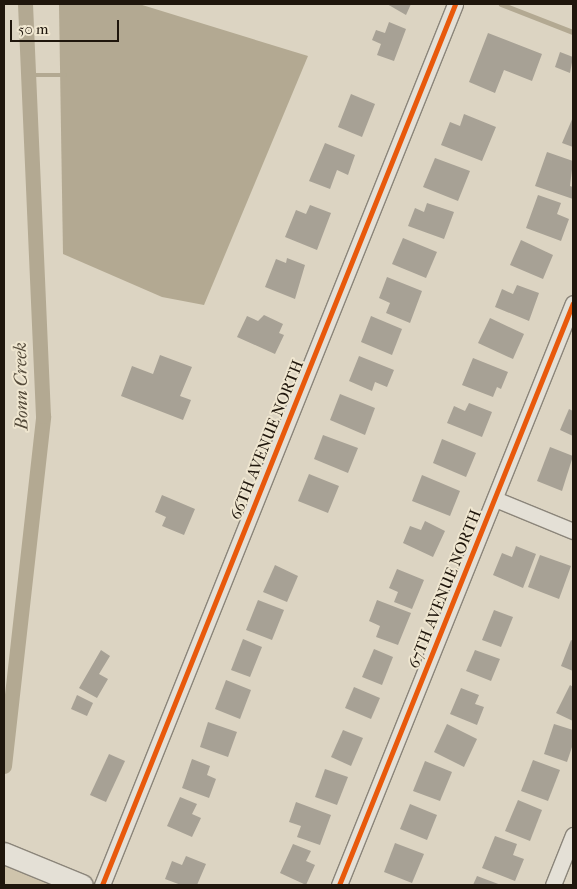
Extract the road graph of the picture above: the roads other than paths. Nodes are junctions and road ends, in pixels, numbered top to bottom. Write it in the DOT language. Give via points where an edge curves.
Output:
graph roads {
  1 [pos="454,4"];
  2 [pos="573,303"];
  3 [pos="495,499"];
  4 [pos="573,531"];
  5 [pos="573,834"];
  6 [pos="4,853"];
  7 [pos="82,885"];
  8 [pos="102,885"];
  9 [pos="339,885"];
  10 [pos="553,885"];
  1 -- 8 [label="street, 66TH AVENUE NORTH"];
  2 -- 3 [label="street, 67TH AVENUE NORTH"];
  3 -- 4 [label="street"];
  3 -- 9 [label="street, 67TH AVENUE NORTH"];
  5 -- 10 [label="street"];
  6 -- 7 [label="street"];
}
